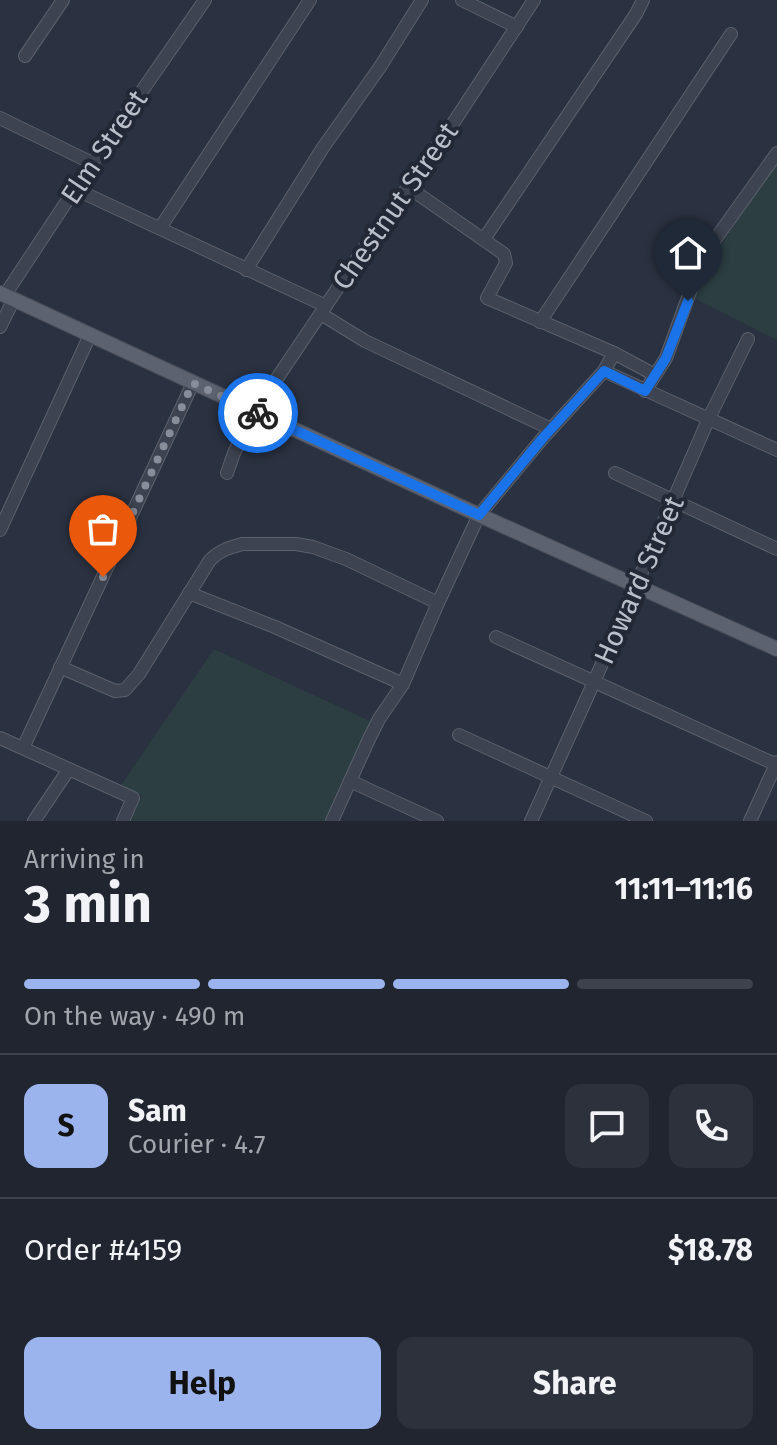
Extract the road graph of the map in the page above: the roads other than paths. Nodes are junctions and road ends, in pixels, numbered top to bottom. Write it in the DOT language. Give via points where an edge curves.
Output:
graph roads {
  1 [pos="63,0"];
  2 [pos="205,0"];
  3 [pos="310,0"];
  4 [pos="422,0"];
  5 [pos="462,0"];
  6 [pos="534,0"];
  7 [pos="643,0"];
  8 [pos="517,27"];
  9 [pos="731,34"];
  10 [pos="25,56"];
  11 [pos="0,118"];
  12 [pos="777,153"];
  13 [pos="92,163"];
  14 [pos="408,187"];
  15 [pos="75,189"];
  16 [pos="160,228"];
  17 [pos="484,239"];
  18 [pos="246,270"];
  19 [pos="6,296"];
  20 [pos="324,310"];
  21 [pos="540,322"];
  22 [pos="0,327"];
  23 [pos="90,335"];
  24 [pos="748,339"];
  25 [pos="614,353"];
  26 [pos="604,371"];
  27 [pos="655,375"];
  28 [pos="193,383"];
  29 [pos="645,391"];
  30 [pos="255,411"];
  31 [pos="709,418"];
  32 [pos="551,429"];
  33 [pos="777,450"];
  34 [pos="227,473"];
  35 [pos="615,473"];
  36 [pos="673,502"];
  37 [pos="479,515"];
  38 [pos="0,530"];
  39 [pos="777,549"];
  40 [pos="636,585"];
  41 [pos="189,593"];
  42 [pos="438,603"];
  43 [pos="496,637"];
  44 [pos="777,649"];
  45 [pos="60,667"];
  46 [pos="594,682"];
  47 [pos="403,684"];
  48 [pos="459,735"];
  49 [pos="0,738"];
  50 [pos="23,748"];
  51 [pos="777,764"];
  52 [pos="69,769"];
  53 [pos="549,777"];
  54 [pos="350,781"];
  55 [pos="34,821"];
  56 [pos="123,821"];
  57 [pos="332,821"];
  58 [pos="437,821"];
  59 [pos="531,821"];
  60 [pos="646,821"];
  61 [pos="750,821"];
  1 -- 10 [label="street"];
  2 -- 13 [label="street, Elm Street"];
  3 -- 16 [label="street"];
  4 -- 18 [label="street"];
  5 -- 8 [label="street"];
  6 -- 8 [label="street, Chestnut Street"];
  7 -- 17 [label="street"];
  8 -- 14 [label="street, Chestnut Street"];
  9 -- 21 [label="street"];
  11 -- 13 [label="street"];
  12 -- 27 [label="street" via="714,241"];
  13 -- 15 [label="street, Elm Street"];
  14 -- 17 [label="street"];
  14 -- 20 [label="street, Chestnut Street"];
  15 -- 16 [label="street"];
  15 -- 19 [label="street, Elm Street"];
  16 -- 18 [label="street"];
  17 -- 21 [label="street" via="506,258 487,298"];
  18 -- 20 [label="street"];
  19 -- 22 [label="street, Elm Street"];
  19 -- 23 [label="main road"];
  20 -- 30 [label="street, Chestnut Street"];
  20 -- 32 [label="street" via="365,341"];
  21 -- 25 [label="street"];
  23 -- 28 [label="main road"];
  23 -- 38 [label="street"];
  24 -- 31 [label="street, Howard Street"];
  25 -- 26 [label="street"];
  25 -- 27 [label="street"];
  26 -- 29 [label="street"];
  26 -- 32 [label="street"];
  27 -- 29 [label="street"];
  28 -- 30 [label="main road"];
  28 -- 45 [label="street"];
  29 -- 31 [label="street"];
  30 -- 34 [label="street, Chestnut Street"];
  30 -- 37 [label="main road"];
  31 -- 33 [label="street"];
  31 -- 36 [label="street, Howard Street"];
  32 -- 37 [label="street"];
  35 -- 36 [label="street"];
  36 -- 39 [label="street"];
  36 -- 40 [label="street, Howard Street"];
  37 -- 40 [label="main road"];
  37 -- 42 [label="street"];
  40 -- 44 [label="main road"];
  40 -- 46 [label="street, Howard Street"];
  41 -- 42 [label="street" via="210,560 226,549 296,544 328,552"];
  41 -- 45 [label="street" via="125,690 115,691"];
  41 -- 47 [label="street"];
  42 -- 47 [label="street"];
  43 -- 46 [label="street"];
  45 -- 50 [label="street"];
  46 -- 51 [label="street"];
  46 -- 53 [label="street, Howard Street"];
  47 -- 54 [label="street" via="379,719"];
  48 -- 53 [label="street"];
  49 -- 50 [label="street"];
  50 -- 52 [label="street"];
  51 -- 61 [label="street"];
  52 -- 55 [label="street"];
  52 -- 56 [label="street" via="133,798"];
  53 -- 59 [label="street, Howard Street"];
  53 -- 60 [label="street"];
  54 -- 57 [label="street"];
  54 -- 58 [label="street"];
}
